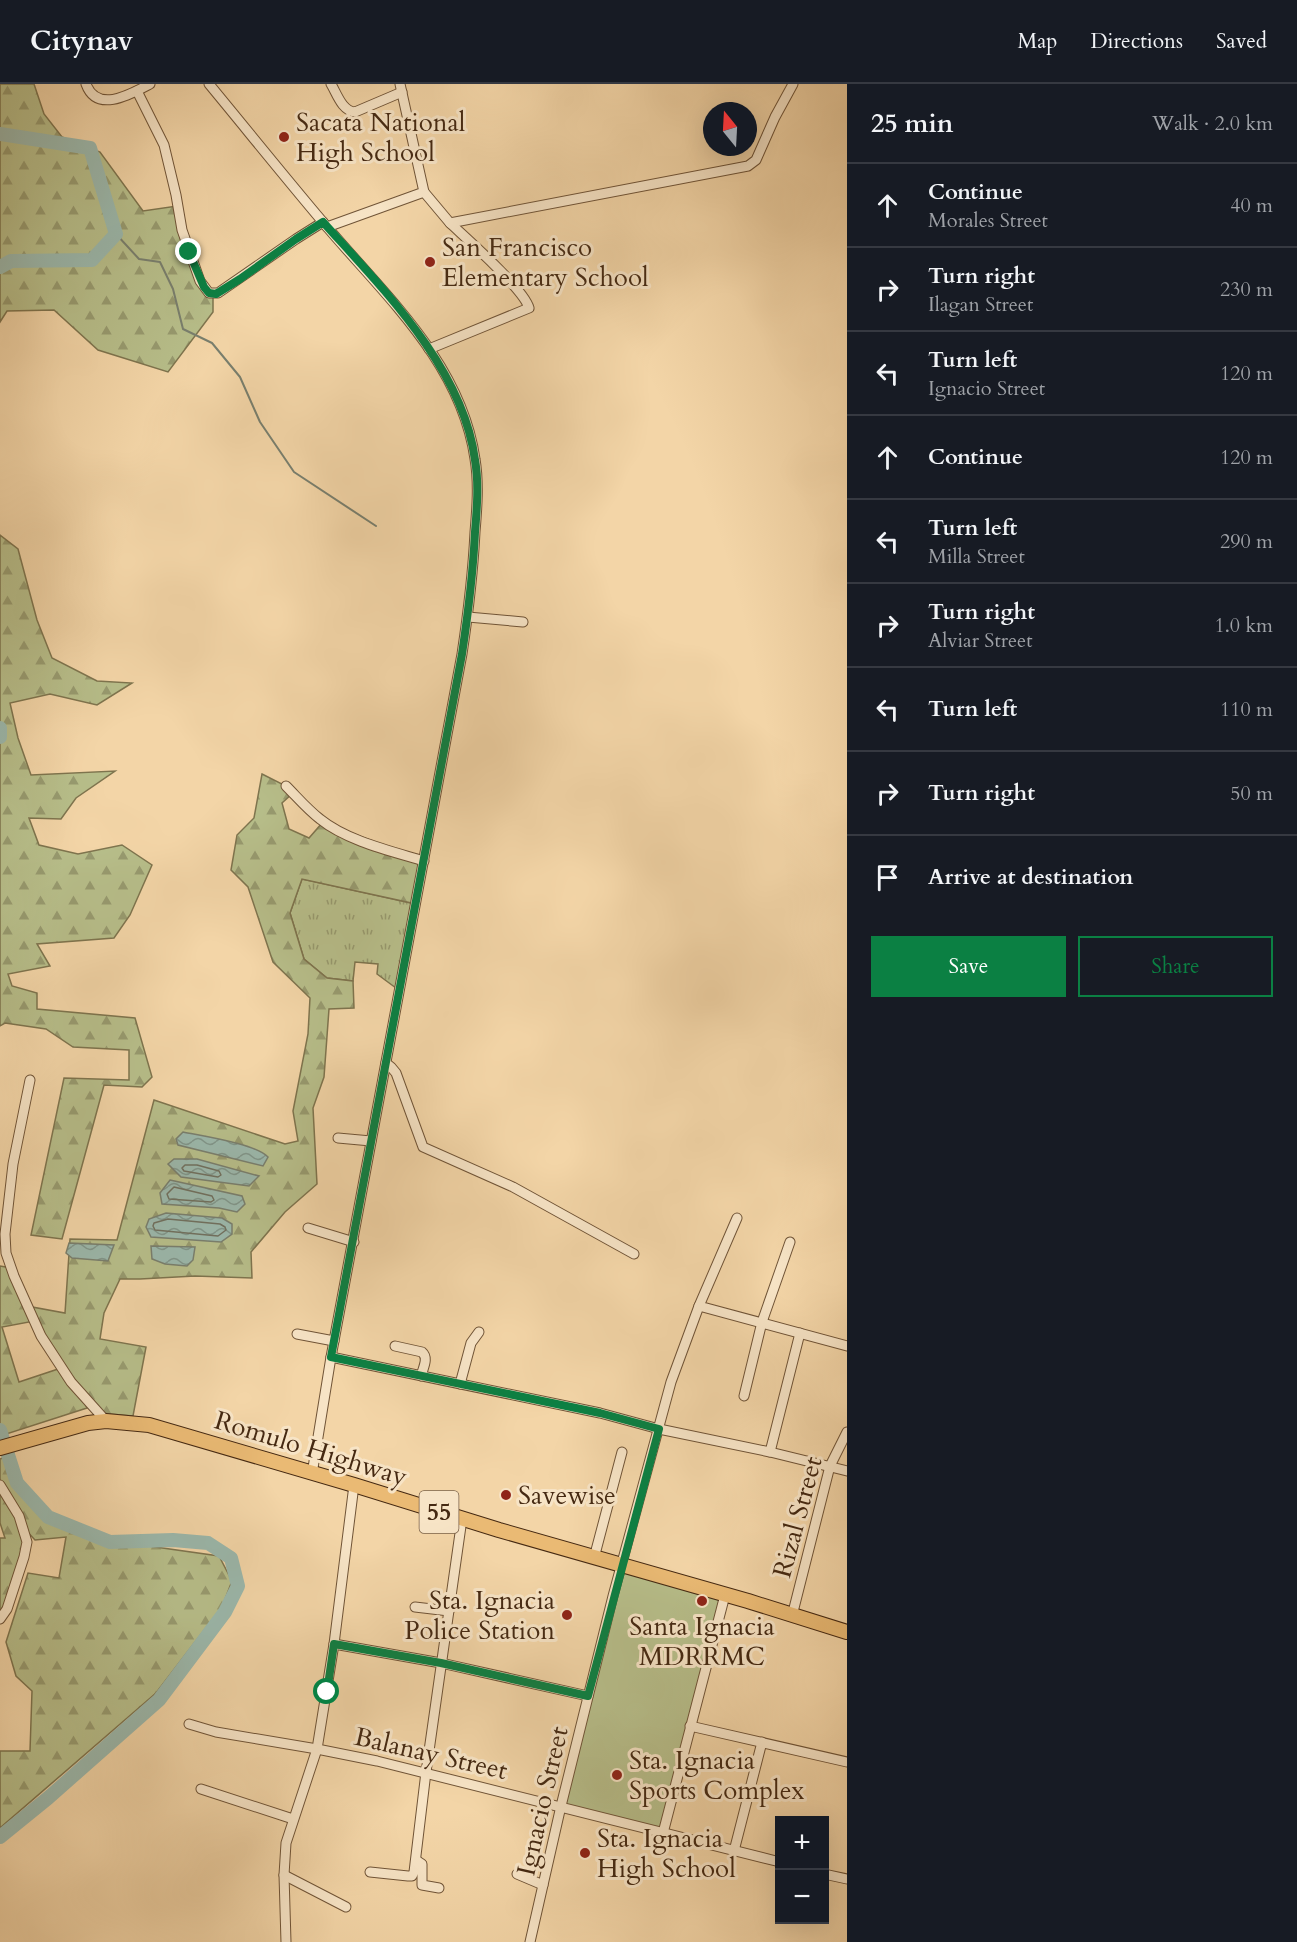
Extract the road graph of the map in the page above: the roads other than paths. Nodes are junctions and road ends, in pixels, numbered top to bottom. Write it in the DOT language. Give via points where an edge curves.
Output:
graph roads {
  1 [pos="86,84"];
  2 [pos="150,84"];
  3 [pos="209,84"];
  4 [pos="331,84"];
  5 [pos="793,84"];
  6 [pos="401,88"];
  7 [pos="137,91"];
  8 [pos="424,192"];
  9 [pos="450,223"];
  10 [pos="325,225"];
  11 [pos="429,349"];
  12 [pos="468,617"];
  13 [pos="523,622"];
  14 [pos="286,786"];
  15 [pos="424,861"];
  16 [pos="386,1064"];
  17 [pos="30,1080"];
  18 [pos="338,1138"];
  19 [pos="371,1142"];
  20 [pos="737,1218"];
  21 [pos="308,1228"];
  22 [pos="354,1242"];
  23 [pos="790,1242"];
  24 [pos="634,1254"];
  25 [pos="699,1306"];
  26 [pos="762,1322"];
  27 [pos="479,1332"];
  28 [pos="801,1333"];
  29 [pos="297,1334"];
  30 [pos="334,1341"];
  31 [pos="395,1346"];
  32 [pos="847,1346"];
  33 [pos="331,1357"];
  34 [pos="421,1376"];
  35 [pos="460,1384"];
  36 [pos="744,1396"];
  37 [pos="106,1421"];
  38 [pos="659,1429"];
  39 [pos="847,1432"];
  40 [pos="0,1448"];
  41 [pos="622,1452"];
  42 [pos="770,1452"];
  43 [pos="830,1466"];
  44 [pos="847,1471"];
  45 [pos="312,1474"];
  46 [pos="0,1485"];
  47 [pos="354,1485"];
  48 [pos="462,1519"];
  49 [pos="594,1558"];
  50 [pos="622,1566"];
  51 [pos="725,1595"];
  52 [pos="415,1607"];
  53 [pos="449,1611"];
  54 [pos="792,1616"];
  55 [pos="0,1619"];
  56 [pos="847,1632"];
  57 [pos="334,1644"];
  58 [pos="441,1663"];
  59 [pos="588,1696"];
  60 [pos="189,1724"];
  61 [pos="690,1726"];
  62 [pos="762,1742"];
  63 [pos="317,1749"];
  64 [pos="847,1762"];
  65 [pos="426,1772"];
  66 [pos="201,1789"];
  67 [pos="561,1806"];
  68 [pos="293,1819"];
  69 [pos="663,1833"];
  70 [pos="734,1851"];
  71 [pos="416,1860"];
  72 [pos="775,1861"];
  73 [pos="370,1872"];
  74 [pos="517,1874"];
  75 [pos="284,1875"];
  76 [pos="829,1875"];
  77 [pos="847,1879"];
  78 [pos="543,1885"];
  79 [pos="439,1888"];
  80 [pos="345,1907"];
  81 [pos="286,1942"];
  82 [pos="531,1942"];
  1 -- 7 [label="street" via="91,94 104,100"];
  2 -- 7 [label="street"];
  3 -- 10 [label="street"];
  4 -- 6 [label="street" via="349,112"];
  5 -- 9 [label="street" via="756,160 748,166"];
  6 -- 8 [label="street"];
  7 -- 10 [label="street" via="164,144 182,230 200,281 209,293 218,293 296,239"];
  8 -- 9 [label="street"];
  8 -- 10 [label="street"];
  9 -- 11 [label="street" via="506,278 529,308"];
  10 -- 11 [label="street"];
  11 -- 12 [label="street" via="455,392 476,460 476,521"];
  12 -- 13 [label="street"];
  12 -- 15 [label="street"];
  14 -- 15 [label="street" via="332,828"];
  15 -- 16 [label="street"];
  16 -- 19 [label="street"];
  16 -- 24 [label="street" via="396,1074 423,1147 513,1186"];
  17 -- 37 [label="street" via="13,1164 4,1234 6,1253 41,1336 71,1382"];
  18 -- 19 [label="street"];
  19 -- 22 [label="street"];
  20 -- 25 [label="street, Ignacio Street"];
  21 -- 22 [label="street"];
  22 -- 30 [label="street"];
  23 -- 26 [label="street"];
  25 -- 26 [label="street"];
  25 -- 38 [label="street, Ignacio Street" via="671,1382"];
  26 -- 28 [label="street"];
  26 -- 36 [label="street"];
  27 -- 35 [label="street" via="471,1343"];
  28 -- 32 [label="street"];
  28 -- 42 [label="street"];
  29 -- 30 [label="street"];
  30 -- 33 [label="street"];
  31 -- 34 [label="street" via="425,1354"];
  33 -- 34 [label="street"];
  33 -- 45 [label="street"];
  34 -- 35 [label="street"];
  35 -- 38 [label="street"];
  37 -- 40 [label="highway, Romulo Highway / 55"];
  37 -- 45 [label="highway, Romulo Highway / 55" via="149,1425"];
  38 -- 42 [label="street"];
  38 -- 50 [label="street, Ignacio Street"];
  39 -- 43 [label="street, Rizal Street"];
  41 -- 49 [label="street"];
  42 -- 43 [label="street"];
  43 -- 44 [label="street"];
  43 -- 54 [label="street, Rizal Street"];
  45 -- 47 [label="highway, Romulo Highway / 55"];
  46 -- 55 [label="street" via="19,1515 27,1542 7,1609"];
  47 -- 48 [label="highway, Romulo Highway / 55"];
  47 -- 57 [label="street"];
  48 -- 49 [label="highway, Romulo Highway / 55"];
  48 -- 53 [label="street"];
  49 -- 50 [label="highway, Romulo Highway / 55"];
  50 -- 51 [label="highway, Romulo Highway / 55"];
  50 -- 59 [label="street, Ignacio Street"];
  51 -- 54 [label="highway, Romulo Highway / 55"];
  51 -- 61 [label="street"];
  52 -- 53 [label="street"];
  53 -- 58 [label="street"];
  54 -- 56 [label="highway, Romulo Highway / 55"];
  57 -- 58 [label="street"];
  57 -- 63 [label="street"];
  58 -- 59 [label="street"];
  58 -- 65 [label="street"];
  59 -- 67 [label="street, Ignacio Street"];
  60 -- 63 [label="street, Balanay Street"];
  61 -- 62 [label="street"];
  61 -- 69 [label="street"];
  62 -- 64 [label="street"];
  62 -- 70 [label="street"];
  63 -- 65 [label="street, Balanay Street"];
  63 -- 68 [label="street"];
  65 -- 67 [label="street, Balanay Street"];
  65 -- 71 [label="street"];
  66 -- 68 [label="street"];
  67 -- 69 [label="street, Balanay Street"];
  67 -- 78 [label="street, Ignacio Street"];
  68 -- 75 [label="street" via="286,1843"];
  69 -- 70 [label="street, Balanay Street"];
  70 -- 72 [label="street, Balanay Street"];
  71 -- 73 [label="street" via="412,1876"];
  71 -- 79 [label="street" via="422,1863 422,1886"];
  74 -- 78 [label="street"];
  75 -- 80 [label="street"];
  75 -- 81 [label="street"];
  76 -- 77 [label="street"];
  78 -- 82 [label="street, Ignacio Street"];
}
